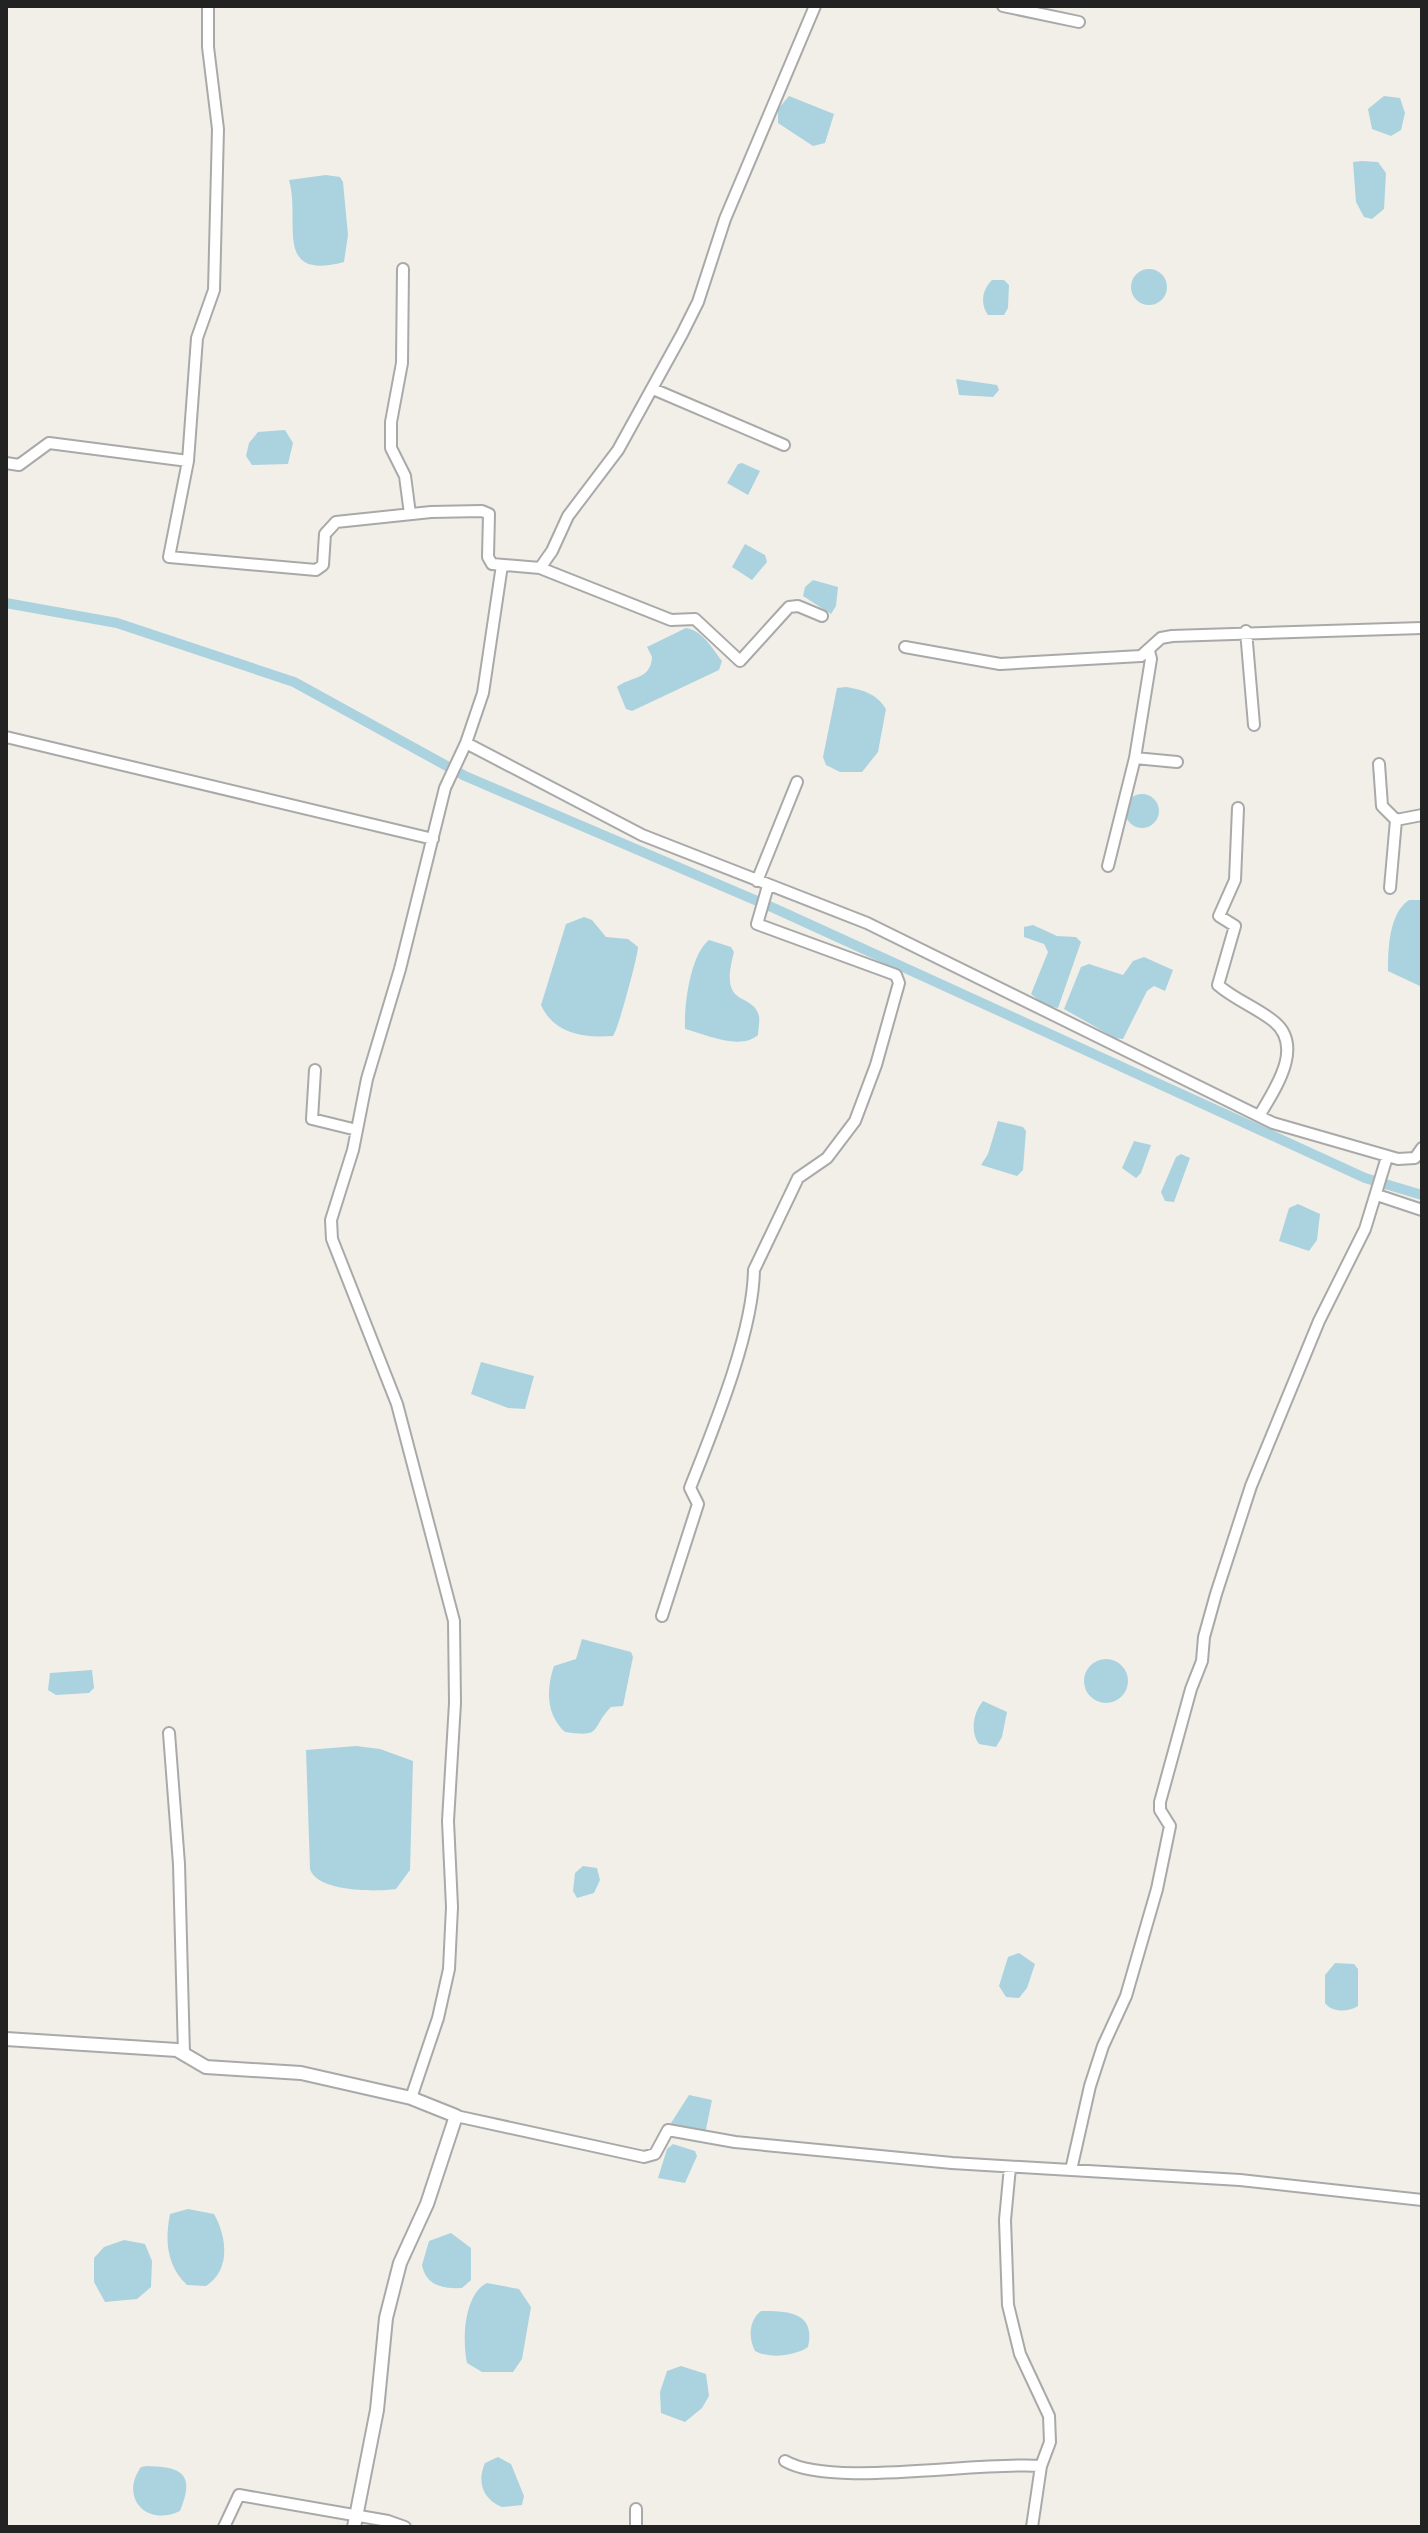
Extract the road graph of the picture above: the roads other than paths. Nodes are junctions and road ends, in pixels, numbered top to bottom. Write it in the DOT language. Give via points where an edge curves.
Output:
graph roads {
  1 [pos="208,6"];
  2 [pos="815,6"];
  3 [pos="1003,6"];
  4 [pos="1079,22"];
  5 [pos="403,269"];
  6 [pos="653,389"];
  7 [pos="784,445"];
  8 [pos="188,461"];
  9 [pos="6,463"];
  10 [pos="410,514"];
  11 [pos="502,565"];
  12 [pos="540,568"];
  13 [pos="822,616"];
  14 [pos="1422,628"];
  15 [pos="1246,631"];
  16 [pos="905,647"];
  17 [pos="1149,651"];
  18 [pos="1254,725"];
  19 [pos="6,737"];
  20 [pos="465,746"];
  21 [pos="1135,758"];
  22 [pos="1177,762"];
  23 [pos="1379,764"];
  24 [pos="797,782"];
  25 [pos="1238,808"];
  26 [pos="1422,815"];
  27 [pos="1396,820"];
  28 [pos="433,839"];
  29 [pos="1108,866"];
  30 [pos="757,881"];
  31 [pos="1390,888"];
  32 [pos="767,891"];
  33 [pos="315,1070"];
  34 [pos="1259,1116"];
  35 [pos="357,1130"];
  36 [pos="1422,1148"];
  37 [pos="1387,1157"];
  38 [pos="1378,1191"];
  39 [pos="1422,1210"];
  40 [pos="662,1616"];
  41 [pos="169,1733"];
  42 [pos="6,2039"];
  43 [pos="184,2054"];
  44 [pos="411,2098"];
  45 [pos="456,2116"];
  46 [pos="1010,2167"];
  47 [pos="1071,2170"];
  48 [pos="1422,2200"];
  49 [pos="785,2461"];
  50 [pos="1041,2466"];
  51 [pos="636,2509"];
  52 [pos="354,2521"];
  53 [pos="224,2527"];
  54 [pos="405,2527"];
  55 [pos="636,2527"];
  56 [pos="1032,2527"];
  1 -- 8 [label="street" via="218,201 214,290 197,338"];
  2 -- 6 [label="street" via="725,219 698,302"];
  3 -- 4 [label="street"];
  5 -- 10 [label="street" via="402,363 391,448 405,476"];
  6 -- 7 [label="street"];
  6 -- 12 [label="street" via="618,450 568,516"];
  8 -- 9 [label="street" via="49,443 19,465"];
  8 -- 10 [label="street" via="169,557 316,570 323,565 325,534 336,522"];
  10 -- 11 [label="street" via="489,514 489,561"];
  11 -- 12 [label="street"];
  11 -- 20 [label="street" via="483,693"];
  12 -- 13 [label="street" via="671,620 695,619 740,661 789,607"];
  14 -- 15 [label="street"];
  15 -- 17 [label="street" via="1161,638"];
  15 -- 18 [label="street"];
  16 -- 17 [label="street" via="1000,664 1141,656"];
  17 -- 21 [label="street"];
  19 -- 28 [label="street"];
  20 -- 28 [label="street" via="445,788"];
  20 -- 30 [label="street" via="642,835"];
  21 -- 22 [label="street"];
  21 -- 29 [label="street"];
  23 -- 27 [label="street" via="1382,806"];
  24 -- 30 [label="street"];
  25 -- 34 [label="street" via="1235,880 1219,916 1235,926 1218,985 1275,1021 1286,1036 1288,1051"];
  26 -- 27 [label="street"];
  27 -- 31 [label="street"];
  28 -- 35 [label="street"];
  30 -- 32 [label="street"];
  32 -- 34 [label="street" via="867,923"];
  32 -- 40 [label="street" via="757,924 896,975 899,983 855,1121 827,1158 798,1178 754,1270 756,1281 741,1339 690,1488 698,1504"];
  33 -- 35 [label="street" via="312,1119"];
  34 -- 37 [label="street"];
  35 -- 44 [label="street" via="331,1220 332,1239 397,1404 454,1621 449,1969"];
  36 -- 37 [label="street" via="1415,1158"];
  37 -- 38 [label="street"];
  38 -- 39 [label="street"];
  38 -- 47 [label="street" via="1269,1435 1221,1580 1160,1802 1170,1826 1166,1857 1126,1996 1090,2086"];
  41 -- 43 [label="street"];
  42 -- 43 [label="street" via="128,2045"];
  43 -- 44 [label="street" via="206,2067 301,2073"];
  44 -- 45 [label="street"];
  45 -- 46 [label="street" via="644,2157 655,2154 668,2130 735,2142"];
  45 -- 52 [label="street" via="427,2204 400,2263 386,2318 377,2410"];
  46 -- 47 [label="street"];
  46 -- 50 [label="street" via="1005,2220 1008,2305 1020,2354 1049,2416 1050,2442"];
  47 -- 48 [label="street" via="1240,2180"];
  49 -- 50 [label="street" via="811,2469 875,2473 991,2464"];
  50 -- 56 [label="street"];
  51 -- 55 [label="street"];
  52 -- 53 [label="street" via="239,2495"];
  52 -- 54 [label="street"];
}
